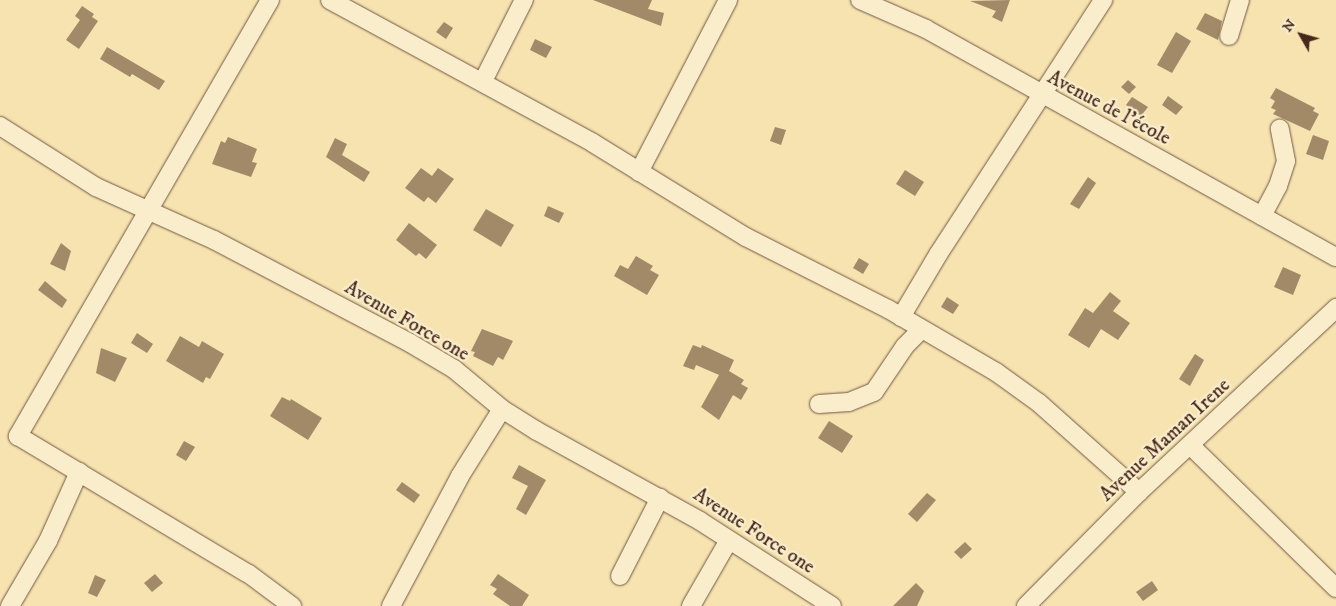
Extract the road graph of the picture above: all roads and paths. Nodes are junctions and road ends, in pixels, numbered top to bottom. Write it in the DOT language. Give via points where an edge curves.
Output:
graph roads {
  1 [pos="270,0"];
  2 [pos="330,0"];
  3 [pos="524,0"];
  4 [pos="728,0"];
  5 [pos="860,0"];
  6 [pos="1103,0"];
  7 [pos="1240,0"];
  8 [pos="355,5"];
  9 [pos="1229,36"];
  10 [pos="483,81"];
  11 [pos="1040,95"];
  12 [pos="0,126"];
  13 [pos="1280,129"];
  14 [pos="639,172"];
  15 [pos="148,209"];
  16 [pos="1262,216"];
  17 [pos="1336,257"];
  18 [pos="1336,308"];
  19 [pos="901,317"];
  20 [pos="921,330"];
  21 [pos="819,404"];
  22 [pos="502,409"];
  23 [pos="1190,446"];
  24 [pos="79,472"];
  25 [pos="1139,492"];
  26 [pos="660,498"];
  27 [pos="729,540"];
  28 [pos="620,576"];
  29 [pos="1336,588"];
  30 [pos="10,606"];
  31 [pos="292,606"];
  32 [pos="391,606"];
  33 [pos="691,606"];
  34 [pos="832,606"];
  35 [pos="1026,606"];
  1 -- 15 [label="street"];
  2 -- 8 [label="street"];
  3 -- 10 [label="street"];
  4 -- 14 [label="street"];
  5 -- 11 [label="street, Avenue de l'école" via="926,29"];
  6 -- 11 [label="street"];
  7 -- 9 [label="street"];
  8 -- 10 [label="street"];
  10 -- 14 [label="street"];
  11 -- 16 [label="street, Avenue de l'école"];
  11 -- 19 [label="street"];
  12 -- 15 [label="street, Avenue Force one" via="96,187"];
  13 -- 16 [label="street" via="1286,161 1278,186"];
  14 -- 19 [label="street" via="746,237"];
  15 -- 22 [label="street, Avenue Force one" via="410,343 454,369"];
  15 -- 24 [label="street" via="18,436"];
  16 -- 17 [label="street, Avenue de l'école"];
  18 -- 23 [label="street, Avenue Maman Irene"];
  19 -- 20 [label="street"];
  20 -- 21 [label="street" via="905,346 874,392 849,402"];
  20 -- 25 [label="street" via="996,372 1039,403"];
  22 -- 26 [label="street, Avenue Force one"];
  22 -- 32 [label="street" via="460,476"];
  23 -- 25 [label="street, Avenue Maman Irene"];
  23 -- 29 [label="street"];
  24 -- 30 [label="street" via="48,541"];
  24 -- 31 [label="street" via="249,574"];
  25 -- 35 [label="street, Avenue Maman Irene"];
  26 -- 27 [label="street, Avenue Force one"];
  26 -- 28 [label="street"];
  27 -- 33 [label="street"];
  27 -- 34 [label="street, Avenue Force one"];
}
